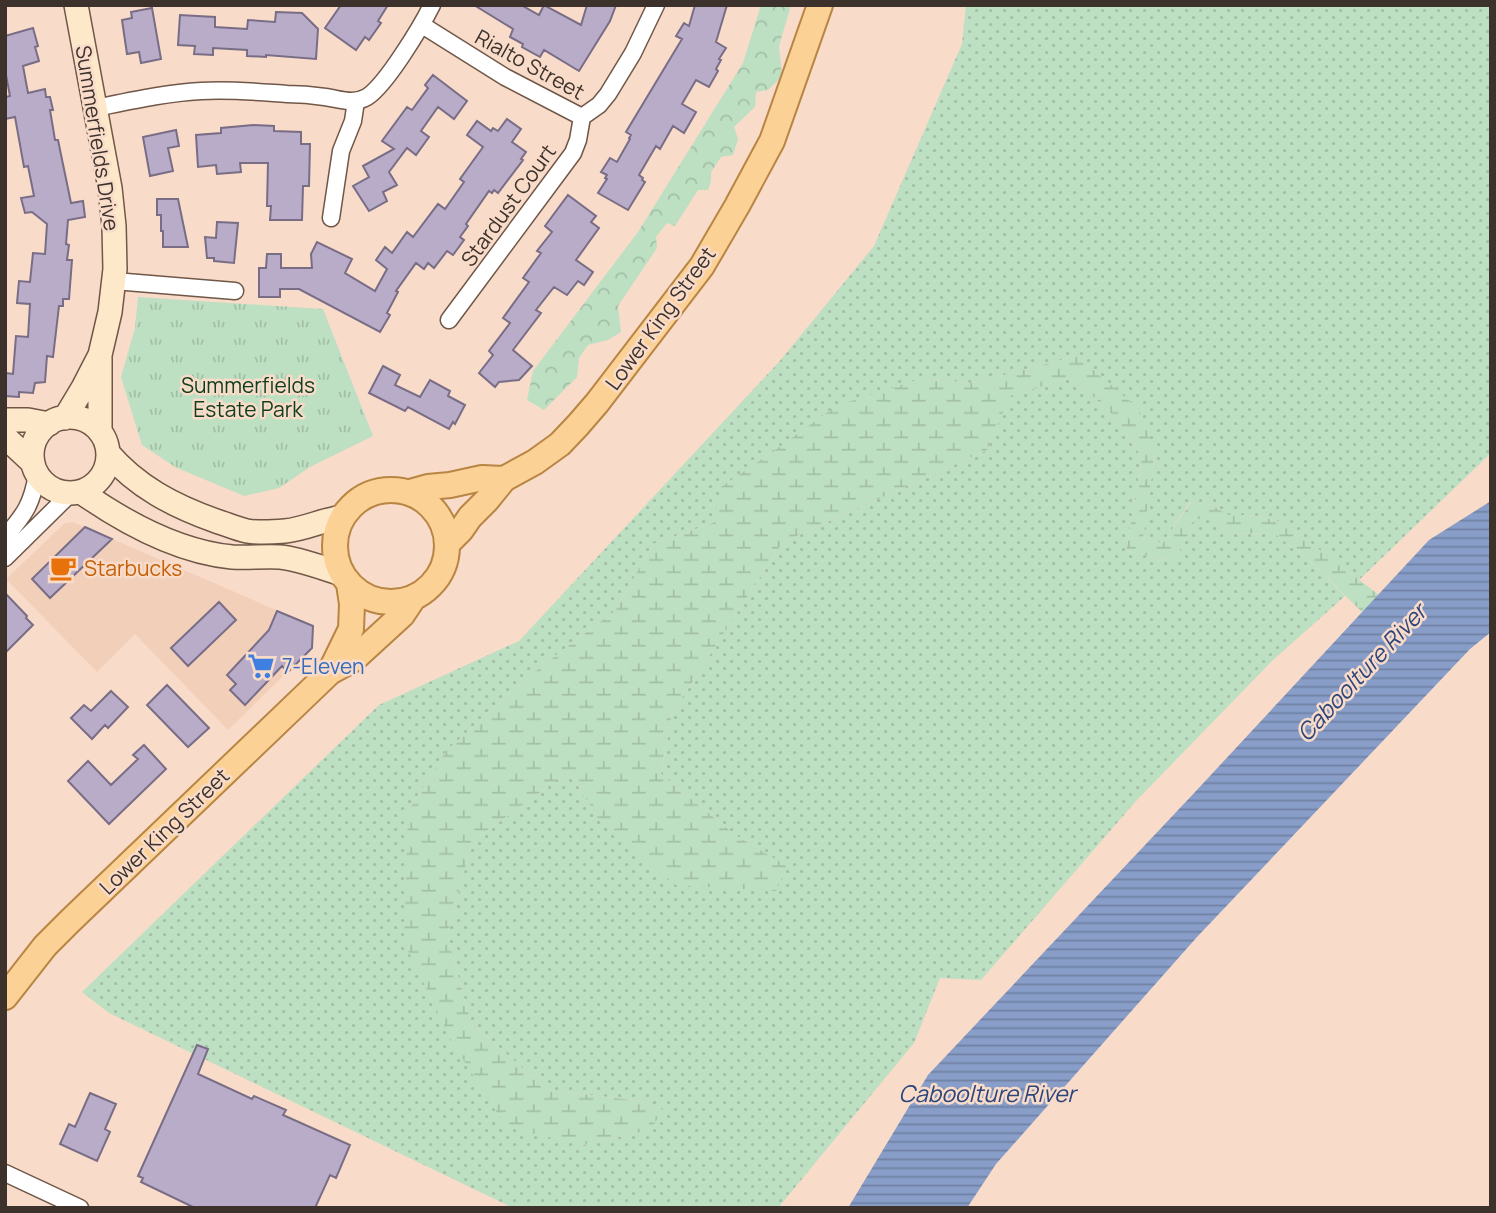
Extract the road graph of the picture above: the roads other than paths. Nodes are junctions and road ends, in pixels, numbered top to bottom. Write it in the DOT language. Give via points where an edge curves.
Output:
graph roads {
  1 [pos="76,5"];
  2 [pos="432,5"];
  3 [pos="656,5"];
  4 [pos="820,5"];
  5 [pos="422,25"];
  6 [pos="356,101"];
  7 [pos="95,108"];
  8 [pos="582,117"];
  9 [pos="331,218"];
  10 [pos="114,281"];
  11 [pos="235,291"];
  12 [pos="449,320"];
  13 [pos="100,355"];
  14 [pos="5,420"];
  15 [pos="57,421"];
  16 [pos="5,437"];
  17 [pos="104,442"];
  18 [pos="35,469"];
  19 [pos="504,479"];
  20 [pos="76,492"];
  21 [pos="410,492"];
  22 [pos="342,517"];
  23 [pos="5,537"];
  24 [pos="447,544"];
  25 [pos="5,558"];
  26 [pos="346,579"];
  27 [pos="414,597"];
  28 [pos="330,672"];
  29 [pos="5,998"];
  30 [pos="5,1173"];
  31 [pos="80,1208"];
  1 -- 7 [label="main road, Summerfields Drive"];
  2 -- 5 [label="street"];
  3 -- 8 [label="street" via="608,94"];
  4 -- 19 [label="main road, Lower King Street" via="772,141 702,266 578,425 535,462"];
  5 -- 6 [label="street" via="376,89"];
  5 -- 8 [label="street, Rialto Street" via="505,77"];
  6 -- 7 [label="street" via="256,91 201,91"];
  6 -- 9 [label="street" via="341,151"];
  7 -- 10 [label="main road, Summerfields Drive" via="111,200"];
  8 -- 12 [label="street, Stardust Court" via="573,153"];
  10 -- 11 [label="street"];
  10 -- 13 [label="main road, Summerfields Drive"];
  13 -- 15 [label="main road, Summerfields Drive" via="83,388"];
  13 -- 17 [label="main road, Summerfields Drive"];
  14 -- 15 [label="main road"];
  15 -- 17 [label="main road" via="85,420"];
  15 -- 18 [label="main road" via="36,438"];
  16 -- 18 [label="main road"];
  17 -- 20 [label="main road" via="104,472 90,487"];
  17 -- 22 [label="main road" via="120,467 158,496 247,531 289,531"];
  18 -- 20 [label="main road" via="51,488"];
  18 -- 23 [label="street" via="32,499"];
  19 -- 21 [label="main road, Lower King Street" via="482,478"];
  19 -- 24 [label="main road, Lower King Street"];
  20 -- 25 [label="street"];
  20 -- 26 [label="main road" via="138,527 180,544 231,557 299,560"];
  21 -- 22 [label="main road" via="379,490 352,505"];
  21 -- 24 [label="main road" via="436,512"];
  22 -- 26 [label="main road" via="334,545"];
  24 -- 27 [label="main road" via="438,576"];
  26 -- 27 [label="main road" via="373,600"];
  26 -- 28 [label="main road" via="351,628"];
  27 -- 28 [label="main road" via="402,615 354,659"];
  28 -- 29 [label="main road, Lower King Street" via="62,929"];
  30 -- 31 [label="street"];
}
